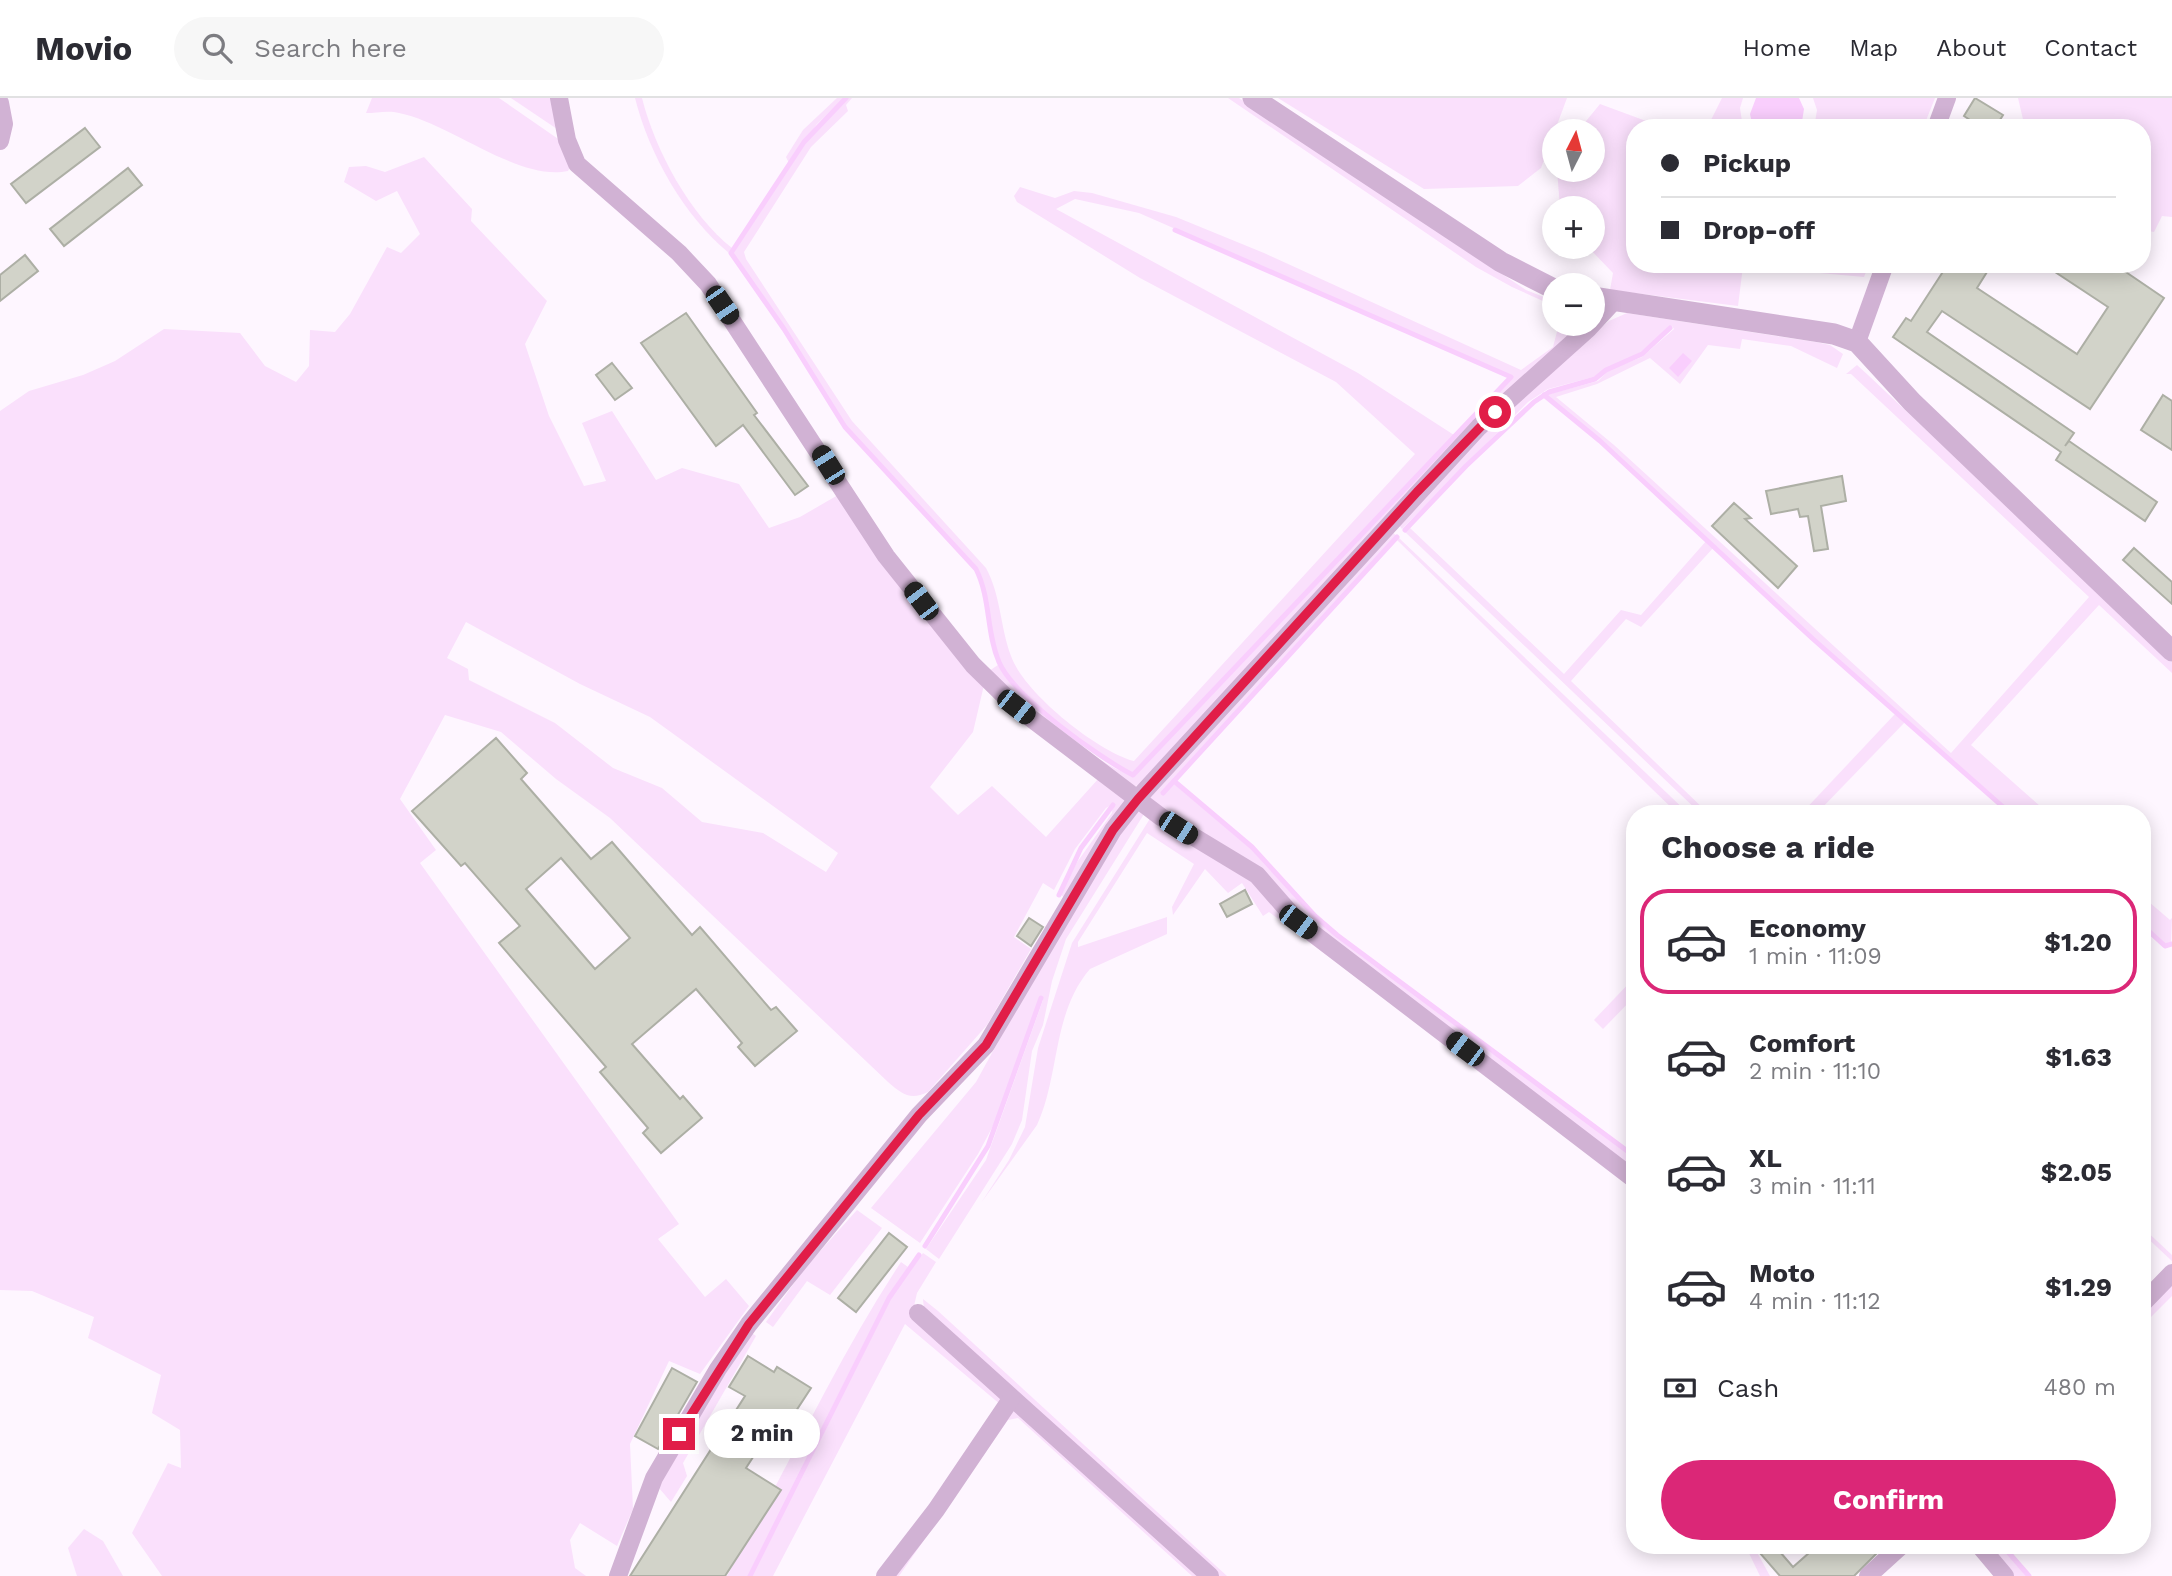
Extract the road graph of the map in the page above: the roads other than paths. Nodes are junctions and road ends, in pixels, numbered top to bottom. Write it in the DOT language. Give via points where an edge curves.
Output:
graph roads {
  1 [pos="559,98"];
  2 [pos="1253,98"];
  3 [pos="1947,98"];
  4 [pos="0,103"];
  5 [pos="1939,119"];
  6 [pos="0,141"];
  7 [pos="1882,273"];
  8 [pos="1542,283"];
  9 [pos="1605,299"];
  10 [pos="1614,301"];
  11 [pos="1857,342"];
  12 [pos="2172,651"];
  13 [pos="1138,799"];
  14 [pos="1626,1173"];
  15 [pos="2172,1273"];
  16 [pos="2151,1295"];
  17 [pos="918,1313"];
  18 [pos="1011,1399"];
  19 [pos="1892,1554"];
  20 [pos="1987,1554"];
  21 [pos="618,1576"];
  22 [pos="885,1576"];
  23 [pos="1210,1576"];
  24 [pos="1868,1576"];
  25 [pos="2005,1576"];
  1 -- 13 [label="street" via="577,164 708,284 887,556 956,644 1016,707"];
  2 -- 8 [label="street" via="1502,262"];
  3 -- 5 [label="street"];
  4 -- 6 [label="street" via="4,124"];
  7 -- 11 [label="street"];
  9 -- 10 [label="street"];
  10 -- 11 [label="street" via="1834,334"];
  10 -- 13 [label="street" via="1479,427"];
  11 -- 12 [label="street" via="1912,402"];
  13 -- 14 [label="street" via="1257,875 1298,922"];
  13 -- 21 [label="street" via="1113,830 986,1045 919,1115 749,1324 718,1370 654,1478"];
  15 -- 16 [label="street"];
  17 -- 18 [label="street"];
  18 -- 22 [label="street"];
  18 -- 23 [label="street"];
  19 -- 24 [label="street"];
  20 -- 25 [label="street"];
}
